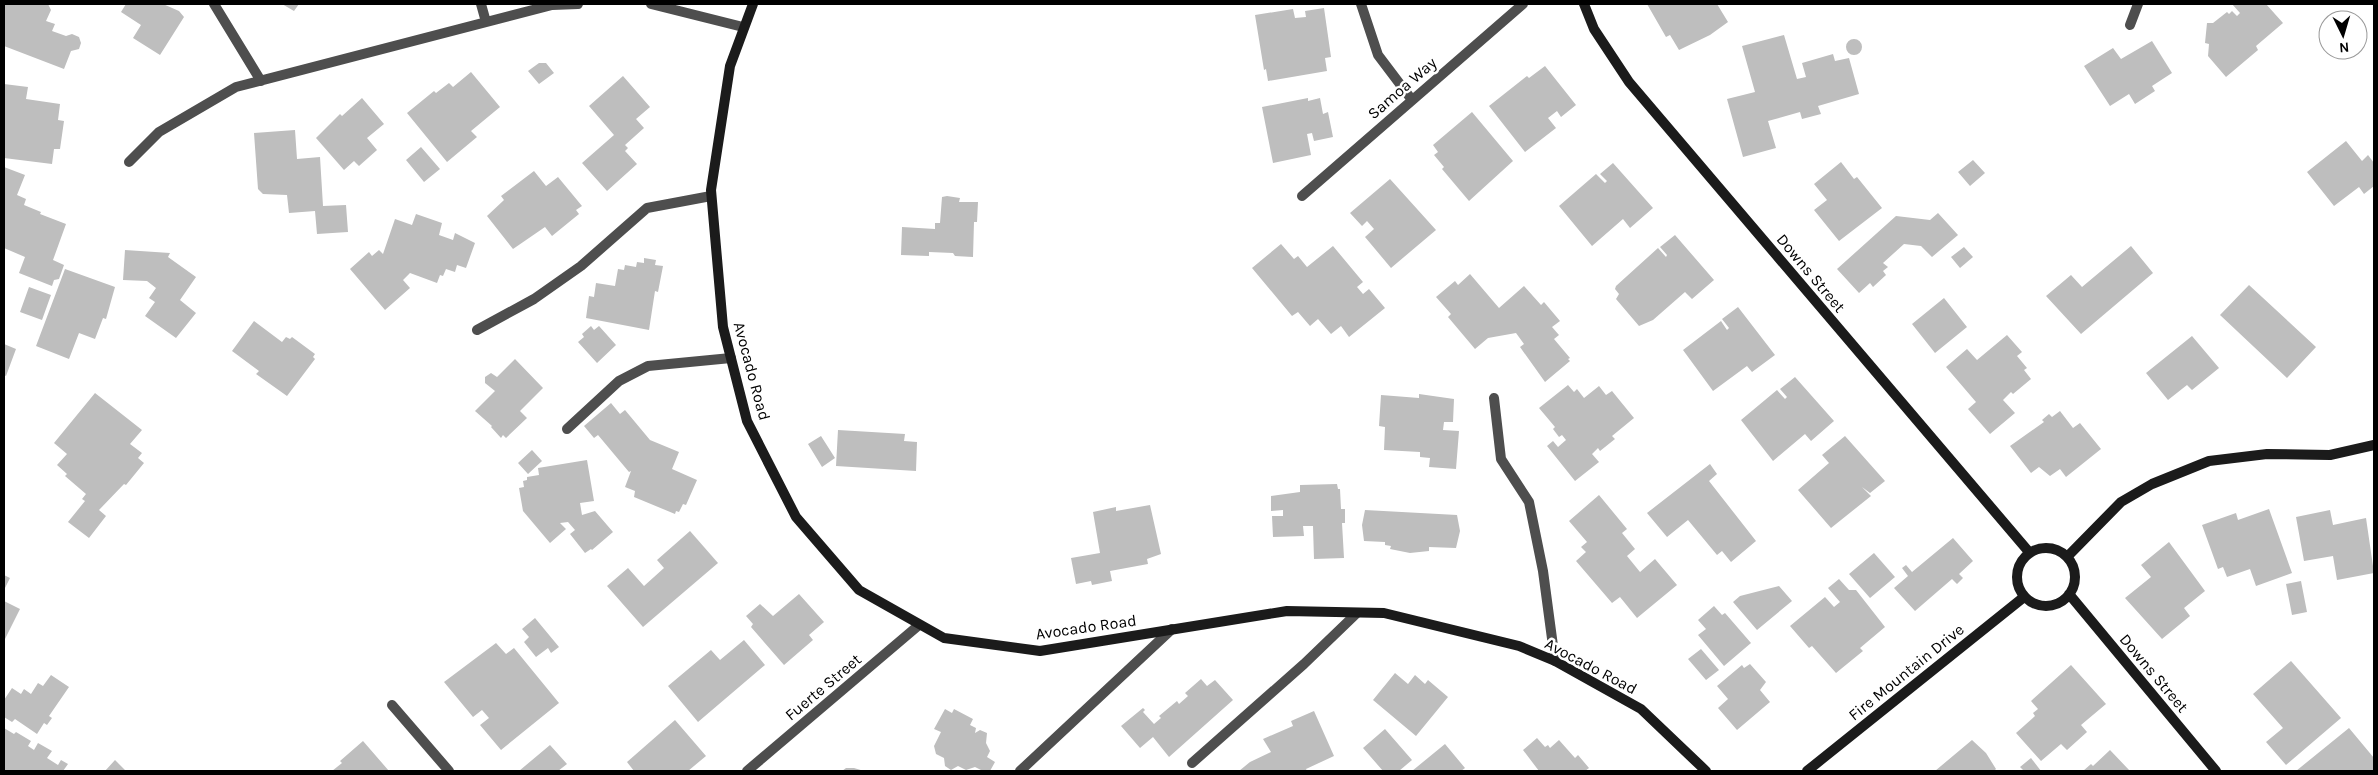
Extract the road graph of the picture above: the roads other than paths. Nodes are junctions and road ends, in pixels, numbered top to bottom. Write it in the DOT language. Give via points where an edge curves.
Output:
graph roads {
  1 [pos="214,4"];
  2 [pos="481,4"];
  3 [pos="578,4"];
  4 [pos="651,4"];
  5 [pos="753,4"];
  6 [pos="1361,4"];
  7 [pos="1523,4"];
  8 [pos="1584,4"];
  9 [pos="2138,4"];
  10 [pos="486,22"];
  11 [pos="2130,25"];
  12 [pos="742,27"];
  13 [pos="261,81"];
  14 [pos="1412,100"];
  15 [pos="129,162"];
  16 [pos="711,196"];
  17 [pos="1302,196"];
  18 [pos="477,330"];
  19 [pos="731,358"];
  20 [pos="1494,398"];
  21 [pos="567,428"];
  22 [pos="2374,445"];
  23 [pos="2030,552"];
  24 [pos="2067,556"];
  25 [pos="2069,594"];
  26 [pos="2024,597"];
  27 [pos="1357,613"];
  28 [pos="919,625"];
  29 [pos="1172,629"];
  30 [pos="1555,661"];
  31 [pos="392,705"];
  32 [pos="1192,763"];
  33 [pos="449,771"];
  34 [pos="748,771"];
  35 [pos="1020,771"];
  36 [pos="1706,771"];
  37 [pos="1807,771"];
  38 [pos="2216,771"];
  1 -- 13 [label="street"];
  2 -- 10 [label="street"];
  3 -- 10 [label="street" via="552,5"];
  4 -- 12 [label="street"];
  5 -- 12 [label="street, Avocado Road"];
  6 -- 14 [label="street" via="1378,55"];
  7 -- 14 [label="street, Samoa Way"];
  8 -- 23 [label="street, Downs Street" via="1594,29 1629,82"];
  9 -- 11 [label="street"];
  10 -- 13 [label="street"];
  12 -- 16 [label="street, Avocado Road" via="730,66"];
  13 -- 15 [label="street" via="236,87 159,132"];
  14 -- 17 [label="street, Samoa Way"];
  16 -- 18 [label="street" via="647,208 573,272 534,300"];
  16 -- 19 [label="street, Avocado Road" via="723,327"];
  19 -- 21 [label="street" via="648,366 619,381"];
  19 -- 28 [label="street, Avocado Road" via="747,421 796,517 859,590"];
  20 -- 30 [label="street" via="1501,459 1529,502 1543,571"];
  22 -- 24 [label="street" via="2330,455 2268,454 2209,461 2152,484 2121,502"];
  23 -- 24 [label="street" via="2049,548"];
  23 -- 26 [label="street" via="2017,568 2018,588"];
  24 -- 25 [label="street" via="2075,575"];
  25 -- 26 [label="street" via="2052,605 2032,603"];
  25 -- 38 [label="street, Downs Street"];
  26 -- 37 [label="street, Fire Mountain Drive"];
  27 -- 29 [label="street, Avocado Road" via="1287,610"];
  27 -- 30 [label="street, Avocado Road" via="1384,613 1519,646"];
  27 -- 32 [label="street"];
  28 -- 29 [label="street, Avocado Road" via="944,638 1040,652"];
  28 -- 34 [label="street, Fuerte Street"];
  29 -- 35 [label="street"];
  30 -- 36 [label="street, Avocado Road" via="1640,709"];
  31 -- 33 [label="street"];
}
